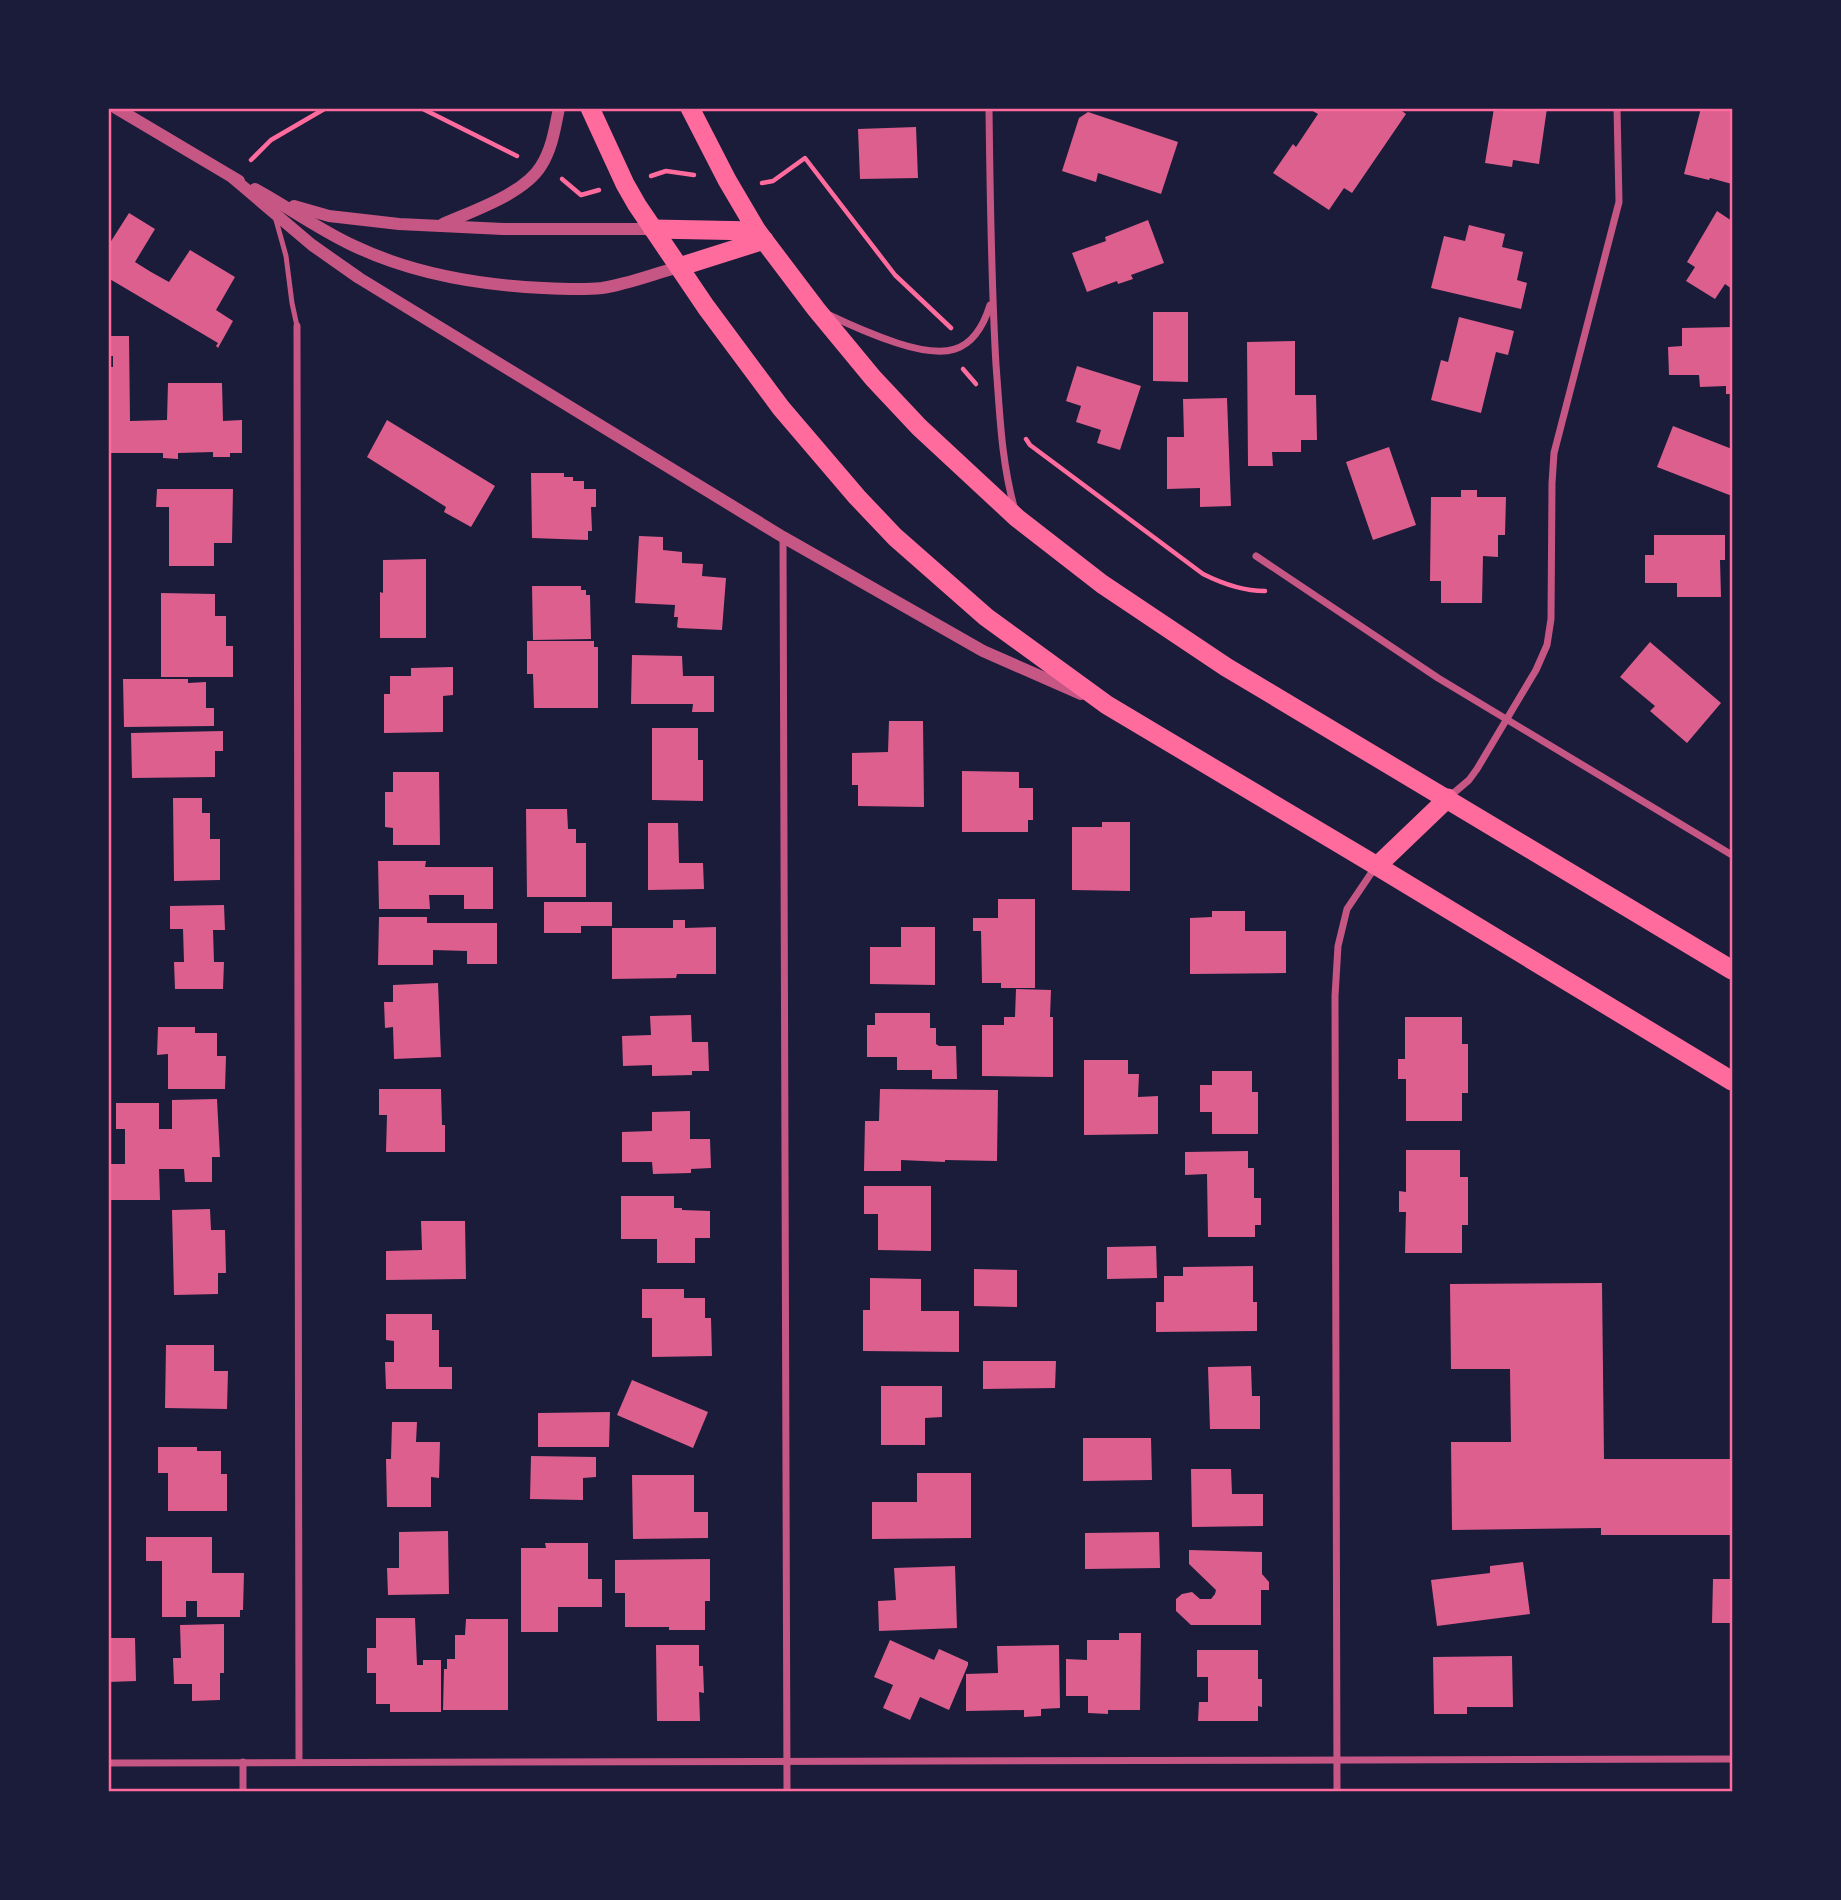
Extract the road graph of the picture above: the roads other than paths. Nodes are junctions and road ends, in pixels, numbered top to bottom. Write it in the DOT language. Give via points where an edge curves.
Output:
graph roads {
  1 [pos="116,108"];
  2 [pos="559,108"];
  3 [pos="590,108"];
  4 [pos="690,108"];
  5 [pos="989,108"];
  6 [pos="1617,108"];
  7 [pos="277,208"];
  8 [pos="439,225"];
  9 [pos="653,229"];
  10 [pos="761,235"];
  11 [pos="679,267"];
  12 [pos="992,298"];
  13 [pos="816,309"];
  14 [pos="297,326"];
  15 [pos="1017,518"];
  16 [pos="783,537"];
  17 [pos="1256,556"];
  18 [pos="1107,705"];
  19 [pos="1508,719"];
  20 [pos="1448,798"];
  21 [pos="1732,855"];
  22 [pos="1377,866"];
  23 [pos="1732,970"];
  24 [pos="1732,1081"];
  25 [pos="1732,1759"];
  26 [pos="1337,1760"];
  27 [pos="787,1761"];
  28 [pos="243,1762"];
  29 [pos="299,1762"];
  30 [pos="108,1763"];
  31 [pos="243,1791"];
  32 [pos="788,1791"];
  33 [pos="1337,1791"];
  1 -- 7 [label="street"];
  2 -- 8 [label="street" via="545,160 527,182"];
  3 -- 9 [label="highway" via="625,184"];
  4 -- 10 [label="highway"];
  5 -- 12 [label="street"];
  6 -- 19 [label="street" via="1619,202 1555,453 1550,633 1536,670"];
  7 -- 8 [label="street" via="354,220"];
  7 -- 11 [label="street" via="374,254 422,270 482,281 592,289"];
  7 -- 14 [label="lane"];
  7 -- 16 [label="street" via="312,245 359,278"];
  8 -- 9 [label="street"];
  9 -- 10 [label="highway"];
  9 -- 11 [label="highway"];
  10 -- 11 [label="highway"];
  10 -- 13 [label="highway"];
  11 -- 18 [label="highway" via="780,408 885,527 986,617"];
  12 -- 13 [label="street" via="974,337 958,349 943,352 923,351 870,334"];
  12 -- 15 [label="street" via="1002,451"];
  13 -- 15 [label="highway" via="919,427"];
  14 -- 29 [label="street"];
  15 -- 20 [label="highway" via="1102,584 1226,667"];
  16 -- 18 [label="street" via="983,651"];
  16 -- 27 [label="street"];
  17 -- 19 [label="street"];
  18 -- 22 [label="highway"];
  19 -- 20 [label="street" via="1478,769"];
  19 -- 21 [label="street"];
  20 -- 22 [label="highway"];
  20 -- 23 [label="highway"];
  22 -- 24 [label="highway"];
  22 -- 26 [label="street" via="1346,909 1335,996"];
  25 -- 26 [label="street"];
  26 -- 27 [label="street"];
  26 -- 33 [label="street"];
  27 -- 29 [label="street"];
  27 -- 32 [label="street"];
  28 -- 29 [label="street"];
  28 -- 30 [label="street"];
  28 -- 31 [label="street"];
}
